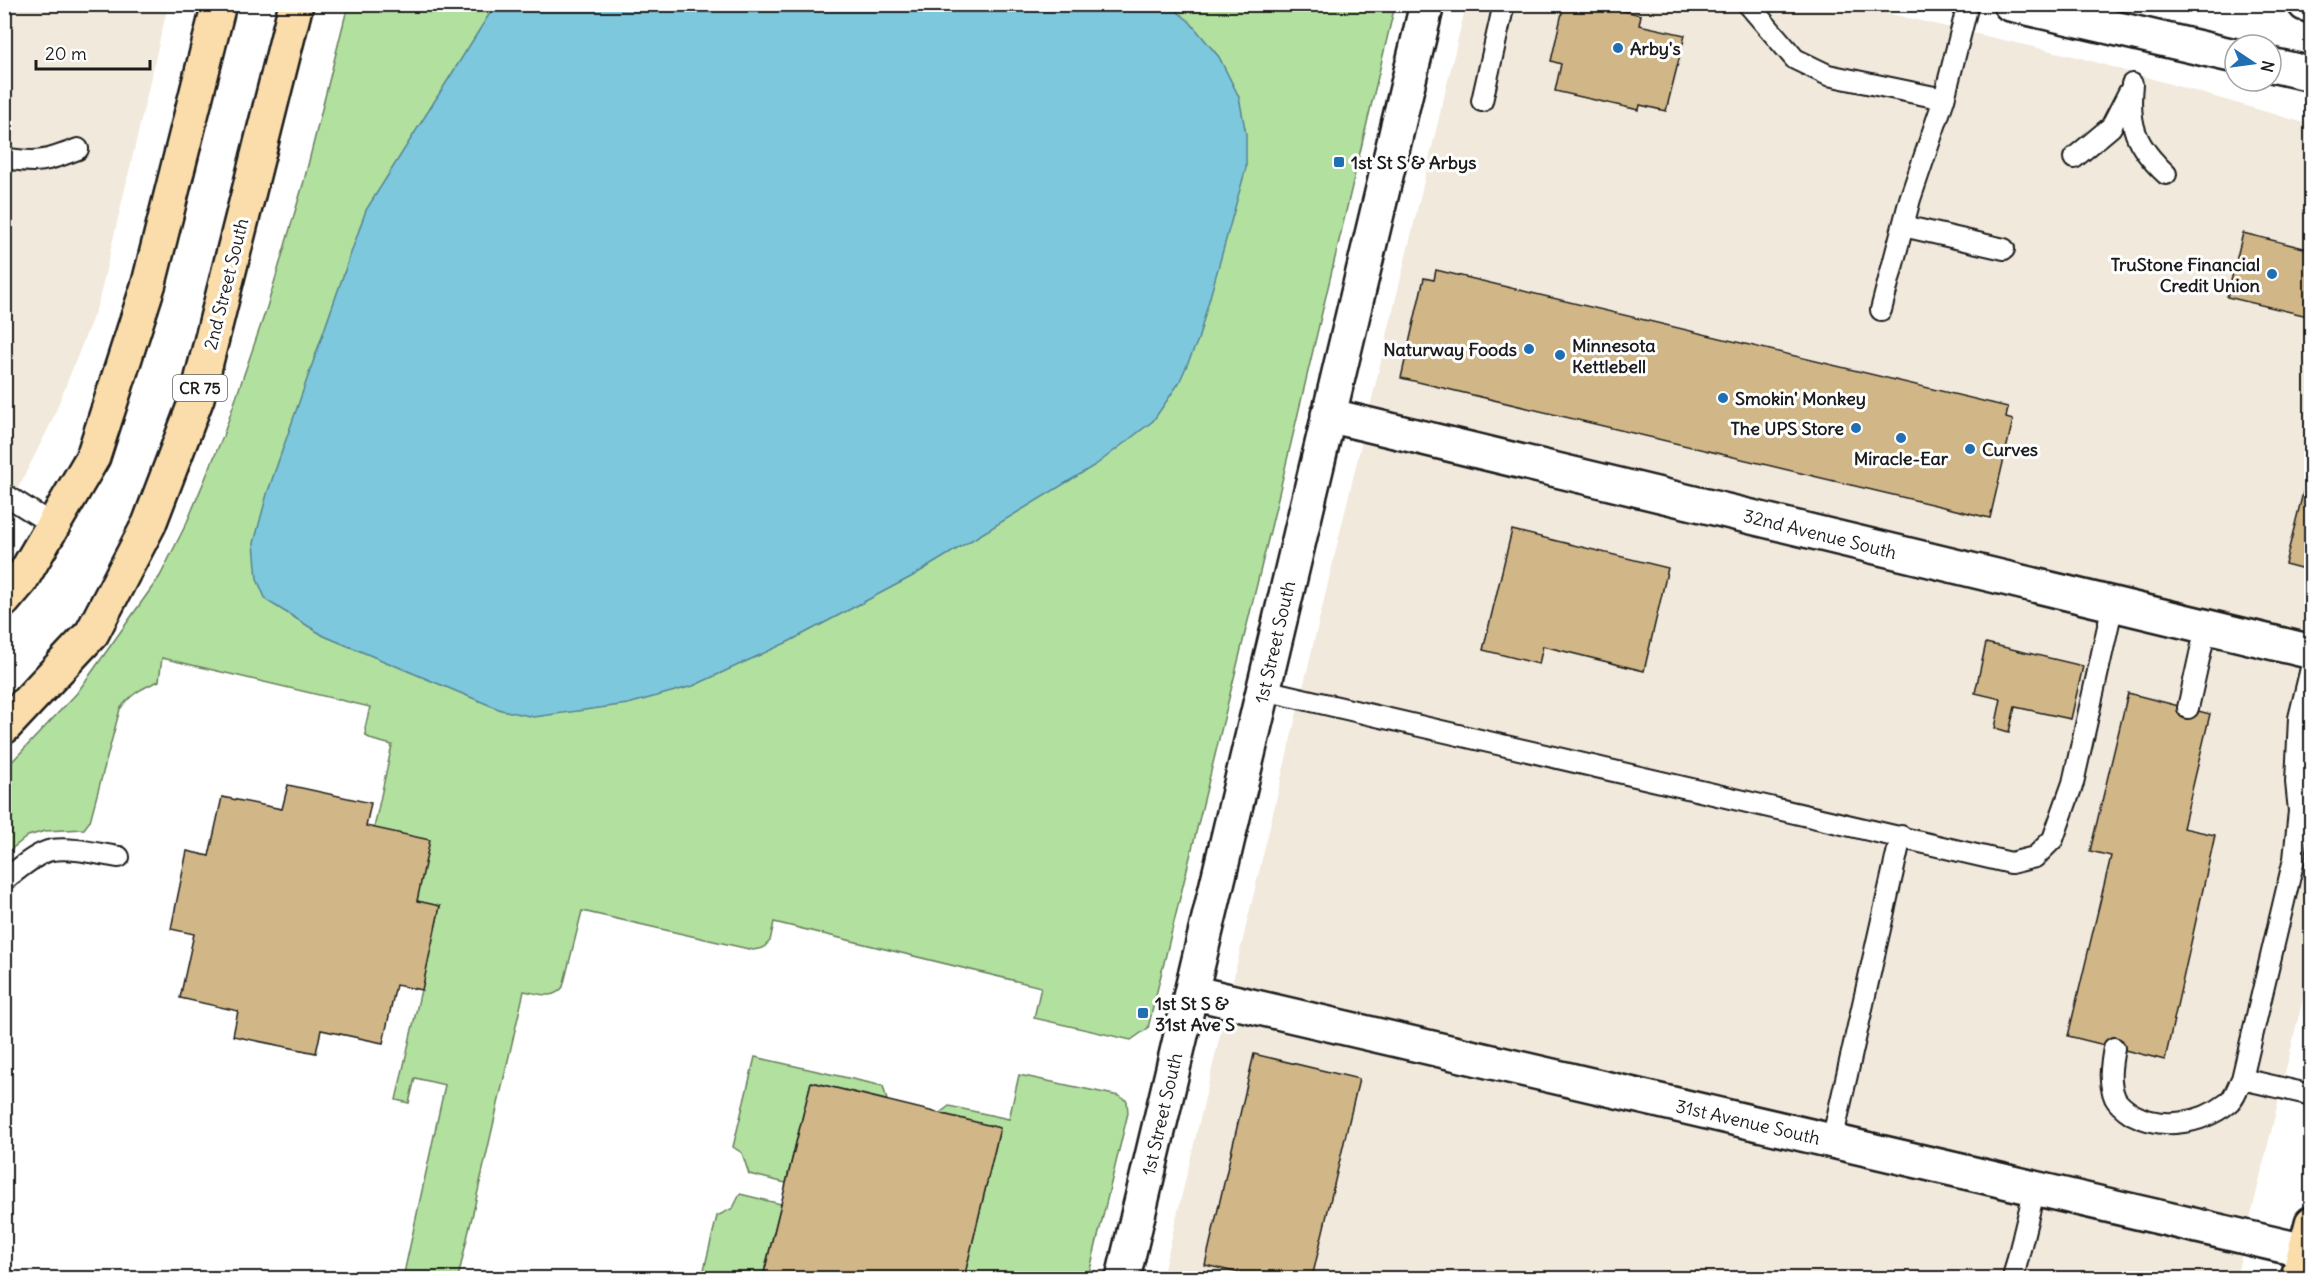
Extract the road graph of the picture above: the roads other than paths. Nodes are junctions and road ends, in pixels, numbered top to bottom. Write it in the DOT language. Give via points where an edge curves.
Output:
graph roads {
  1 [pos="219,4"];
  2 [pos="296,4"];
  3 [pos="1427,4"];
  4 [pos="1504,4"];
  5 [pos="1748,4"];
  6 [pos="1968,4"];
  7 [pos="2010,4"];
  8 [pos="2305,4"];
  9 [pos="2312,6"];
  10 [pos="2223,53"];
  11 [pos="2283,68"];
  12 [pos="2312,74"];
  13 [pos="1944,99"];
  14 [pos="1482,101"];
  15 [pos="78,149"];
  16 [pos="4,158"];
  17 [pos="2073,158"];
  18 [pos="2166,174"];
  19 [pos="1902,226"];
  20 [pos="2004,249"];
  21 [pos="1881,310"];
  22 [pos="1328,415"];
  23 [pos="4,494"];
  24 [pos="53,525"];
  25 [pos="4,600"];
  26 [pos="2113,604"];
  27 [pos="2206,627"];
  28 [pos="2312,652"];
  29 [pos="2312,664"];
  30 [pos="1263,690"];
  31 [pos="2188,708"];
  32 [pos="4,726"];
  33 [pos="2304,784"];
  34 [pos="1901,836"];
  35 [pos="119,857"];
  36 [pos="4,880"];
  37 [pos="1191,993"];
  38 [pos="2114,1047"];
  39 [pos="2242,1079"];
  40 [pos="2312,1095"];
  41 [pos="1832,1141"];
  42 [pos="2035,1188"];
  43 [pos="2305,1251"];
  44 [pos="1123,1278"];
  45 [pos="2013,1278"];
  1 -- 24 [label="main road" via="149,283 93,457"];
  2 -- 32 [label="main road, 2nd Street South / CR 75" via="197,398 149,524 92,633"];
  3 -- 22 [label="street, 1st Street South"];
  4 -- 14 [label="lane"];
  5 -- 13 [label="lane" via="1795,59 1812,68 1828,75"];
  6 -- 13 [label="lane"];
  7 -- 10 [label="street"];
  8 -- 9 [label="street"];
  11 -- 12 [label="street"];
  13 -- 19 [label="lane"];
  15 -- 16 [label="lane" via="32,163"];
  17 -- 18 [label="lane" via="2110,128 2132,84 2130,109 2137,138"];
  19 -- 20 [label="lane"];
  19 -- 21 [label="lane"];
  22 -- 26 [label="street, 32nd Avenue South"];
  22 -- 30 [label="street, 1st Street South"];
  23 -- 24 [label="lane"];
  24 -- 25 [label="main road" via="21,580"];
  26 -- 27 [label="street, 32nd Avenue South"];
  26 -- 34 [label="lane" via="2073,783 2053,839 2035,857 2011,863"];
  27 -- 28 [label="street, 32nd Avenue South"];
  27 -- 31 [label="lane"];
  29 -- 33 [label="lane" via="2300,718"];
  30 -- 34 [label="lane"];
  30 -- 37 [label="street, 1st Street South"];
  33 -- 39 [label="lane" via="2294,859"];
  34 -- 41 [label="lane"];
  35 -- 36 [label="lane" via="50,850"];
  37 -- 41 [label="street, 31st Avenue South"];
  37 -- 44 [label="street, 1st Street South"];
  38 -- 39 [label="lane" via="2110,1076 2116,1100 2141,1119 2176,1124 2214,1112 2230,1101"];
  39 -- 40 [label="lane"];
  41 -- 42 [label="street, 31st Avenue South"];
  42 -- 43 [label="street, 31st Avenue South"];
  42 -- 45 [label="lane"];
}
